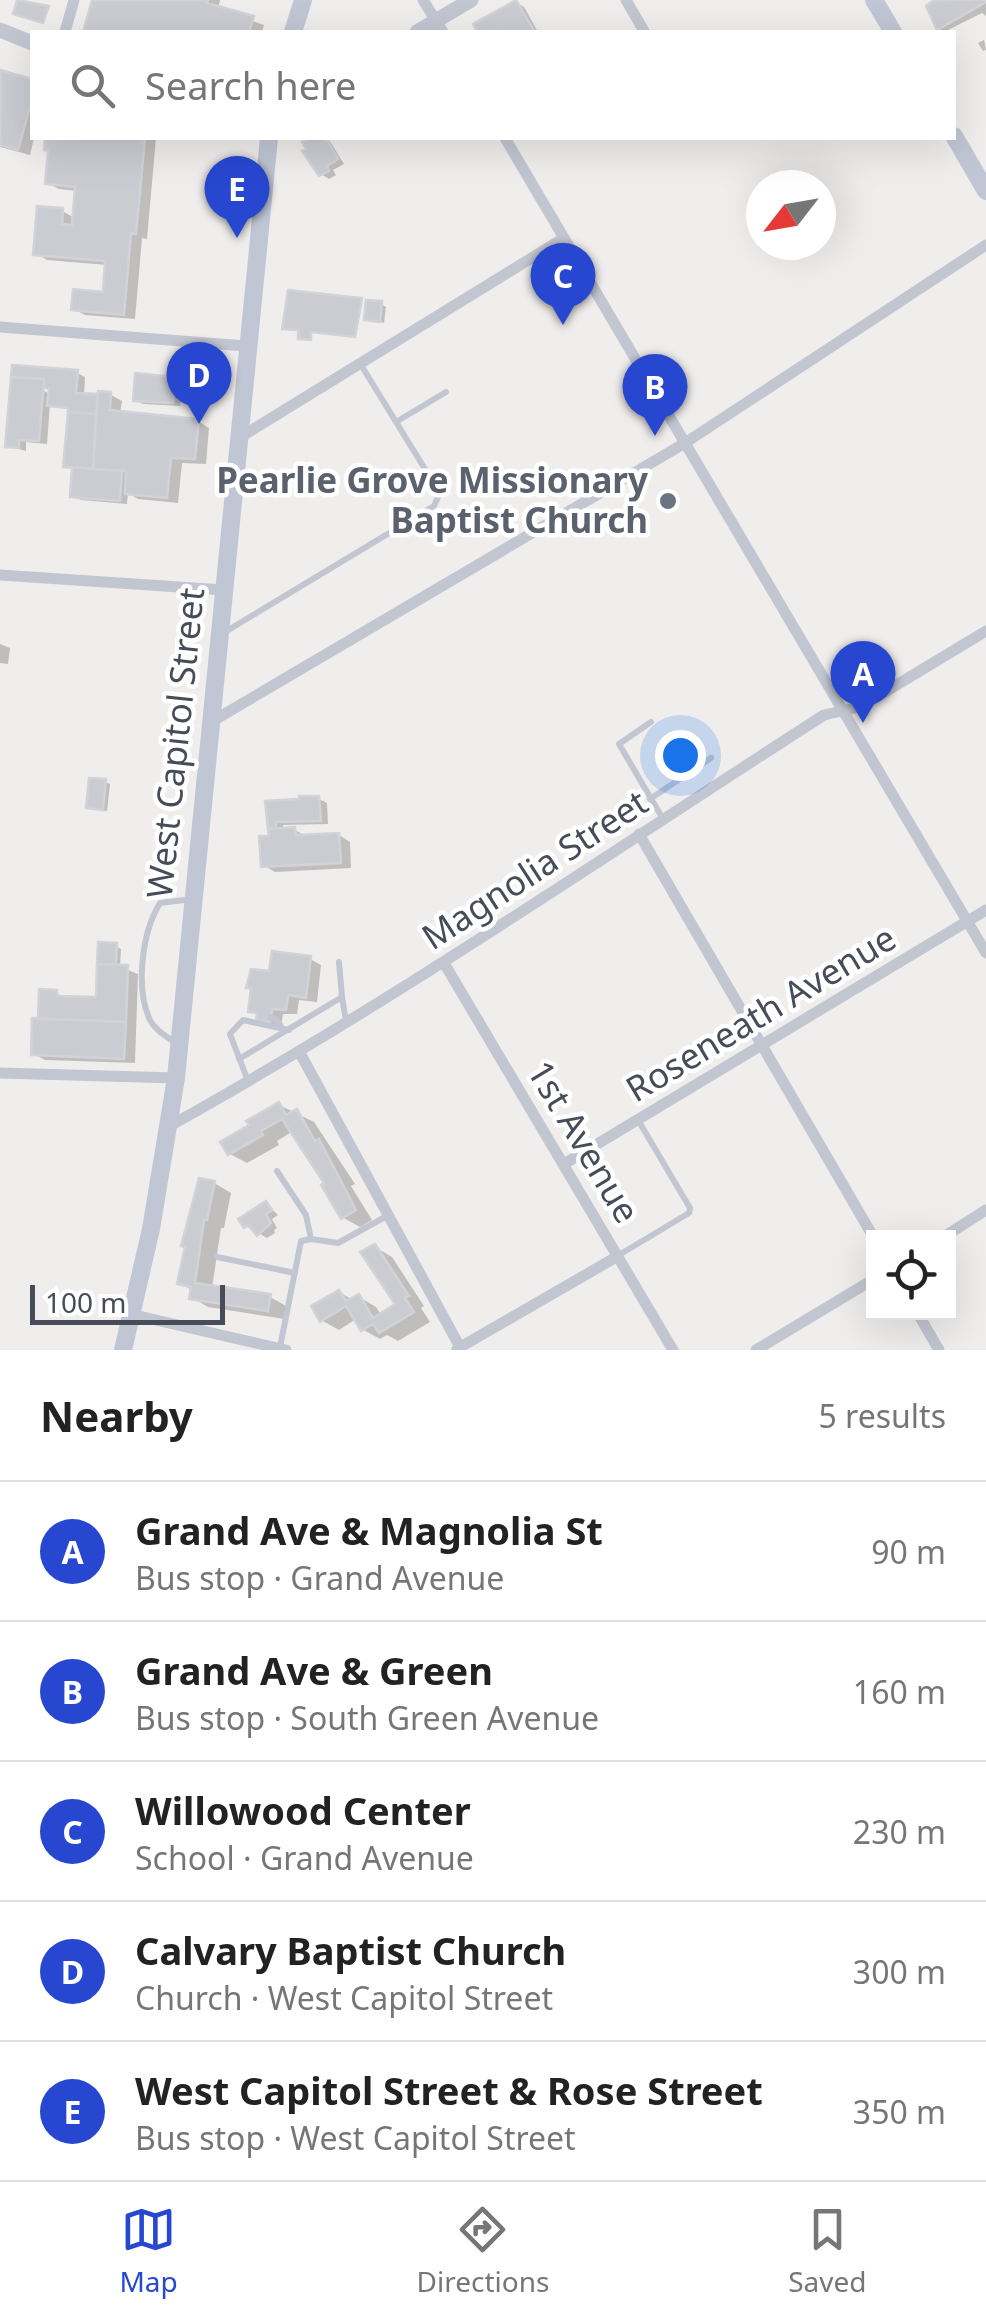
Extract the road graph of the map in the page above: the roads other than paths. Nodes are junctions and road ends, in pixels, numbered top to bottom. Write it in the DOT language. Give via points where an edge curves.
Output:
graph roads {
  1 [pos="74,0"];
  2 [pos="303,0"];
  3 [pos="423,0"];
  4 [pos="471,0"];
  5 [pos="626,0"];
  6 [pos="874,0"];
  7 [pos="439,27"];
  8 [pos="0,30"];
  9 [pos="66,30"];
  10 [pos="298,30"];
  11 [pos="643,30"];
  12 [pos="892,30"];
  13 [pos="30,42"];
  14 [pos="956,139"];
  15 [pos="269,140"];
  16 [pos="506,140"];
  17 [pos="986,191"];
  18 [pos="564,238"];
  19 [pos="986,244"];
  20 [pos="0,327"];
  21 [pos="246,346"];
  22 [pos="361,365"];
  23 [pos="446,392"];
  24 [pos="396,422"];
  25 [pos="239,438"];
  26 [pos="684,443"];
  27 [pos="0,575"];
  28 [pos="224,590"];
  29 [pos="986,631"];
  30 [pos="220,636"];
  31 [pos="841,710"];
  32 [pos="211,722"];
  33 [pos="651,722"];
  34 [pos="711,758"];
  35 [pos="650,799"];
  36 [pos="663,819"];
  37 [pos="639,834"];
  38 [pos="194,899"];
  39 [pos="986,910"];
  40 [pos="967,920"];
  41 [pos="986,952"];
  42 [pos="339,962"];
  43 [pos="444,963"];
  44 [pos="342,997"];
  45 [pos="257,1017"];
  46 [pos="271,1018"];
  47 [pos="248,1022"];
  48 [pos="347,1024"];
  49 [pos="286,1029"];
  50 [pos="180,1045"];
  51 [pos="762,1048"];
  52 [pos="300,1054"];
  53 [pos="239,1059"];
  54 [pos="0,1073"];
  55 [pos="176,1078"];
  56 [pos="248,1082"];
  57 [pos="638,1120"];
  58 [pos="166,1128"];
  59 [pos="564,1164"];
  60 [pos="277,1172"];
  61 [pos="986,1210"];
  62 [pos="388,1215"];
  63 [pos="869,1230"];
  64 [pos="955,1230"];
  65 [pos="312,1239"];
  66 [pos="618,1256"];
  67 [pos="217,1257"];
  68 [pos="295,1273"];
  69 [pos="866,1284"];
  70 [pos="130,1314"];
  71 [pos="922,1320"];
  72 [pos="283,1349"];
  73 [pos="461,1349"];
  74 [pos="123,1350"];
  75 [pos="453,1350"];
  76 [pos="673,1350"];
  77 [pos="756,1350"];
  78 [pos="939,1350"];
  1 -- 9 [label="street"];
  2 -- 10 [label="main road"];
  3 -- 7 [label="street"];
  4 -- 7 [label="street"];
  5 -- 11 [label="street"];
  6 -- 12 [label="main road"];
  8 -- 13 [label="street"];
  14 -- 17 [label="main road"];
  15 -- 21 [label="main road, West Capitol Street"];
  16 -- 18 [label="street"];
  18 -- 22 [label="street"];
  18 -- 26 [label="street"];
  19 -- 26 [label="street"];
  20 -- 21 [label="street"];
  21 -- 25 [label="main road, West Capitol Street"];
  22 -- 24 [label="lane"];
  22 -- 25 [label="street"];
  23 -- 24 [label="lane"];
  24 -- 30 [label="lane" via="436,486 434,506"];
  25 -- 28 [label="main road, West Capitol Street"];
  26 -- 31 [label="street"];
  26 -- 32 [label="street"];
  27 -- 28 [label="street"];
  28 -- 30 [label="main road, West Capitol Street"];
  29 -- 31 [label="street, Magnolia Street" via="860,706"];
  30 -- 32 [label="main road, West Capitol Street"];
  31 -- 36 [label="street, Magnolia Street" via="824,714"];
  31 -- 40 [label="street"];
  32 -- 38 [label="main road, West Capitol Street"];
  33 -- 35 [label="lane" via="619,744"];
  34 -- 35 [label="lane"];
  35 -- 36 [label="lane"];
  36 -- 37 [label="street, Magnolia Street"];
  37 -- 43 [label="street, Magnolia Street"];
  37 -- 51 [label="street"];
  38 -- 50 [label="main road, West Capitol Street"];
  38 -- 50 [label="lane" via="160,903 150,919 142,989 150,1020"];
  39 -- 40 [label="street, Roseneath Avenue"];
  40 -- 41 [label="street"];
  40 -- 51 [label="street, Roseneath Avenue"];
  42 -- 44 [label="lane"];
  43 -- 48 [label="street, Magnolia Street"];
  43 -- 59 [label="street, 1st Avenue"];
  44 -- 48 [label="lane"];
  44 -- 49 [label="lane"];
  45 -- 47 [label="lane"];
  46 -- 49 [label="lane"];
  47 -- 49 [label="lane"];
  47 -- 53 [label="lane" via="230,1034"];
  48 -- 52 [label="street, Magnolia Street"];
  49 -- 53 [label="lane"];
  50 -- 55 [label="main road, West Capitol Street"];
  51 -- 57 [label="street, Roseneath Avenue"];
  51 -- 63 [label="street"];
  52 -- 56 [label="street, Magnolia Street"];
  52 -- 62 [label="street"];
  53 -- 56 [label="lane"];
  54 -- 55 [label="street"];
  55 -- 58 [label="main road, West Capitol Street"];
  56 -- 58 [label="street, Magnolia Street"];
  57 -- 59 [label="street, Roseneath Avenue"];
  57 -- 66 [label="lane" via="690,1208"];
  58 -- 70 [label="main road, West Capitol Street"];
  59 -- 66 [label="street, 1st Avenue"];
  60 -- 65 [label="lane" via="306,1215"];
  61 -- 64 [label="street"];
  62 -- 65 [label="lane" via="338,1243"];
  62 -- 73 [label="street"];
  65 -- 68 [label="lane" via="301,1241"];
  66 -- 73 [label="street"];
  66 -- 76 [label="street, 1st Avenue"];
  67 -- 68 [label="lane"];
  68 -- 72 [label="lane"];
  69 -- 77 [label="street"];
  70 -- 72 [label="street"];
  70 -- 74 [label="main road, West Capitol Street"];
  71 -- 78 [label="street"];
  73 -- 75 [label="street"];
}
